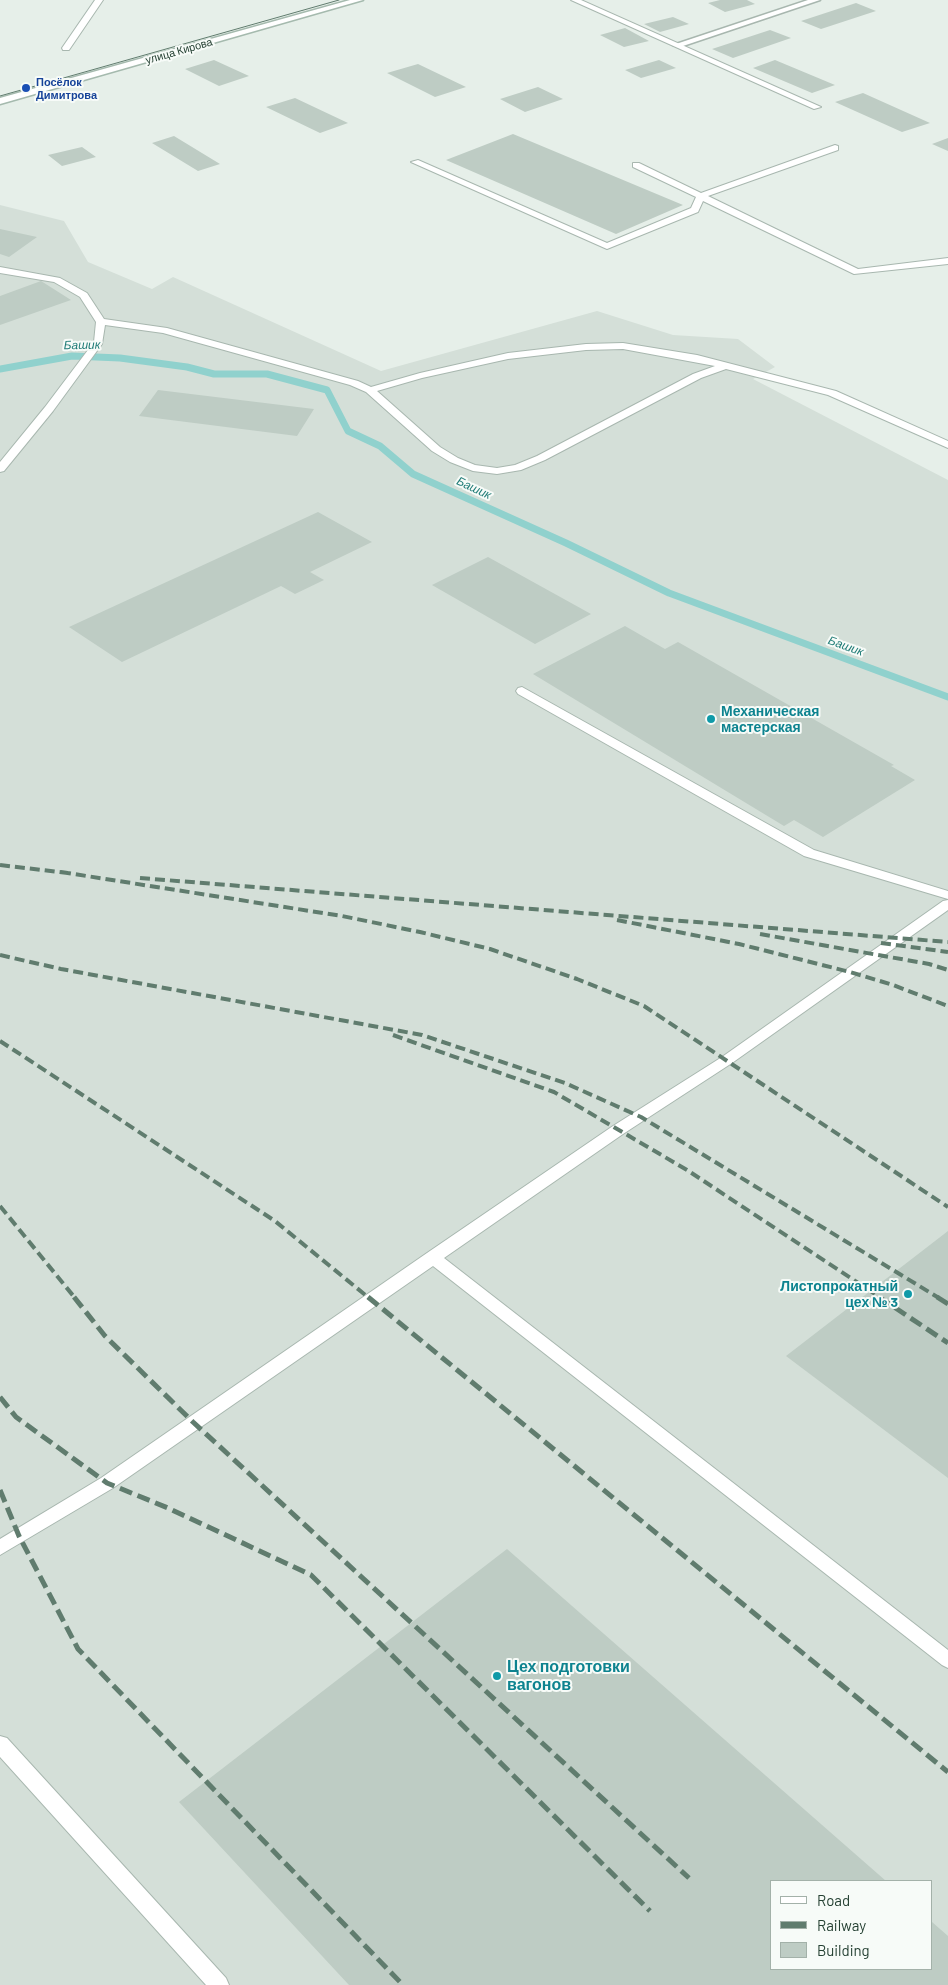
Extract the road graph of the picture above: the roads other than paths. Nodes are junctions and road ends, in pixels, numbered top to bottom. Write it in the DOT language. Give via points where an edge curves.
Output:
graph roads {
  1 [pos="100,0"];
  2 [pos="359,0"];
  3 [pos="575,0"];
  4 [pos="816,0"];
  5 [pos="677,45"];
  6 [pos="66,48"];
  7 [pos="0,101"];
  8 [pos="818,107"];
  9 [pos="835,148"];
  10 [pos="415,162"];
  11 [pos="636,165"];
  12 [pos="701,196"];
  13 [pos="948,262"];
  14 [pos="0,270"];
  15 [pos="101,322"];
  16 [pos="83,364"];
  17 [pos="724,366"];
  18 [pos="370,390"];
  19 [pos="948,446"];
  20 [pos="0,469"];
  21 [pos="522,691"];
  22 [pos="948,895"];
  23 [pos="948,904"];
  24 [pos="432,1257"];
  25 [pos="0,1548"];
  26 [pos="948,1660"];
  27 [pos="0,1744"];
  28 [pos="219,1985"];
  1 -- 6 [label="lane"];
  2 -- 7 [label="main road, улица Кирова"];
  3 -- 5 [label="lane"];
  4 -- 5 [label="main road"];
  5 -- 8 [label="lane"];
  9 -- 12 [label="lane"];
  10 -- 12 [label="lane" via="607,246 695,210"];
  11 -- 12 [label="lane"];
  12 -- 13 [label="lane" via="857,272"];
  14 -- 15 [label="lane" via="57,280 84,296"];
  15 -- 16 [label="lane" via="99,342"];
  15 -- 18 [label="lane" via="164,330"];
  16 -- 20 [label="lane"];
  17 -- 18 [label="lane" via="650,349 586,347 508,356"];
  17 -- 18 [label="lane" via="541,458 516,468 497,471 473,468 436,449"];
  17 -- 19 [label="lane" via="832,393"];
  21 -- 22 [label="lane" via="809,853"];
  23 -- 24 [label="lane" via="727,1060"];
  24 -- 25 [label="lane" via="107,1483"];
  24 -- 26 [label="lane"];
  27 -- 28 [label="lane"];
}
